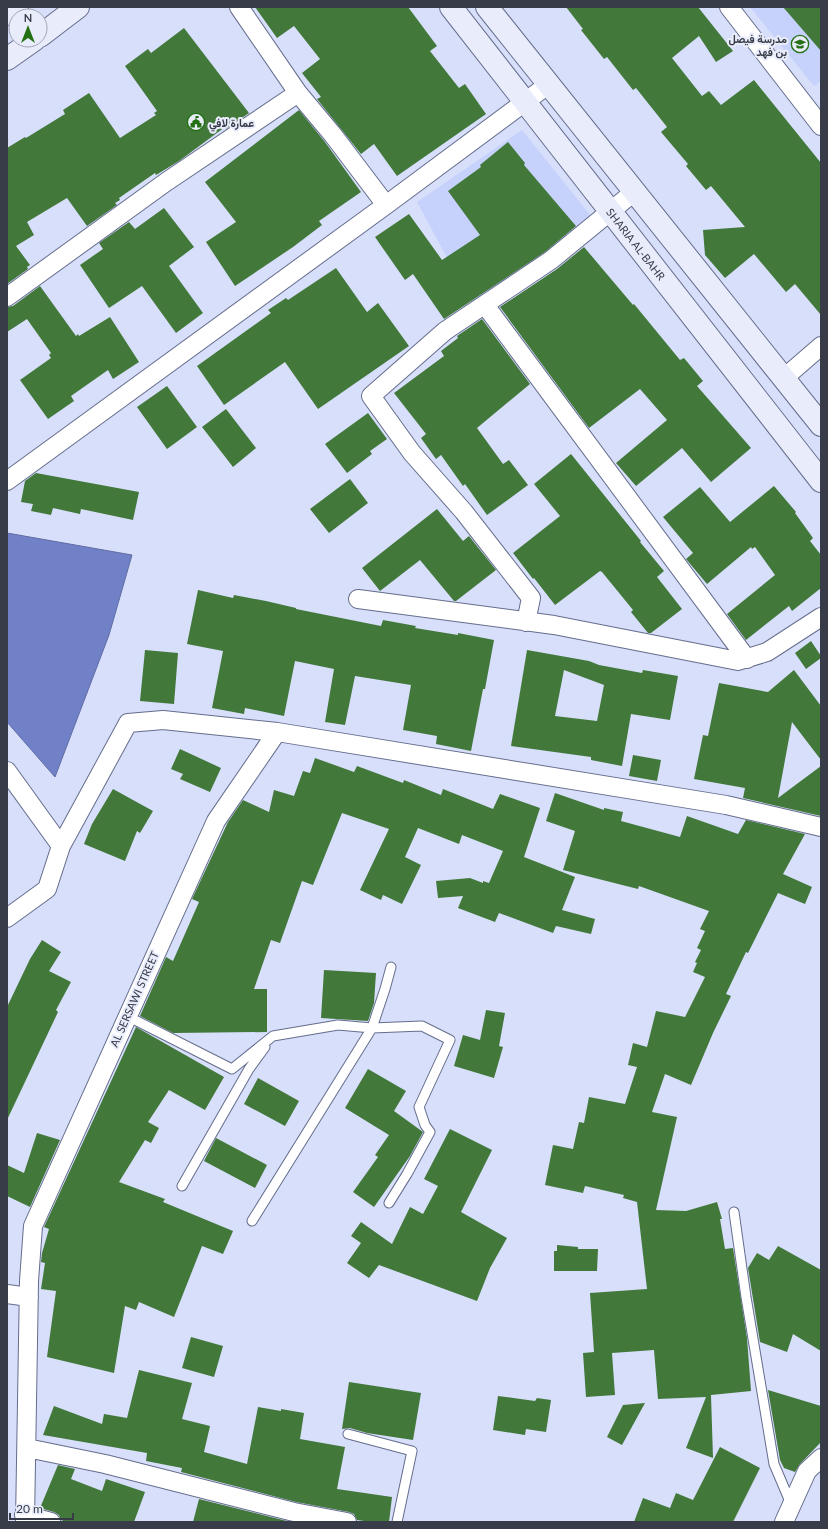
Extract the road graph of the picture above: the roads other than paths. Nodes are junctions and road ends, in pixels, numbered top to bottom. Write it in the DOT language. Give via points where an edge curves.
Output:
graph roads {
  1 [pos="17,7"];
  2 [pos="78,7"];
  3 [pos="239,7"];
  4 [pos="450,7"];
  5 [pos="487,7"];
  6 [pos="729,7"];
  7 [pos="7,14"];
  8 [pos="48,30"];
  9 [pos="23,48"];
  10 [pos="7,59"];
  11 [pos="549,84"];
  12 [pos="298,93"];
  13 [pos="525,102"];
  14 [pos="821,126"];
  15 [pos="634,192"];
  16 [pos="386,206"];
  17 [pos="610,211"];
  18 [pos="7,297"];
  19 [pos="485,305"];
  20 [pos="821,346"];
  21 [pos="784,378"];
  22 [pos="821,425"];
  23 [pos="7,480"];
  24 [pos="821,481"];
  25 [pos="358,600"];
  26 [pos="821,617"];
  27 [pos="526,622"];
  28 [pos="747,659"];
  29 [pos="277,732"];
  30 [pos="7,771"];
  31 [pos="821,827"];
  32 [pos="61,846"];
  33 [pos="7,918"];
  34 [pos="391,967"];
  35 [pos="127,1016"];
  36 [pos="372,1028"];
  37 [pos="273,1036"];
  38 [pos="182,1186"];
  39 [pos="389,1202"];
  40 [pos="734,1212"];
  41 [pos="252,1221"];
  42 [pos="29,1289"];
  43 [pos="7,1294"];
  44 [pos="348,1434"];
  45 [pos="27,1448"];
  46 [pos="821,1458"];
  47 [pos="791,1506"];
  48 [pos="24,1518"];
  49 [pos="51,1522"];
  50 [pos="347,1522"];
  51 [pos="397,1522"];
  52 [pos="784,1522"];
  1 -- 7 [label="main road"];
  2 -- 8 [label="main road"];
  3 -- 12 [label="street"];
  4 -- 13 [label="main road, SHARIA AL-BAHR"];
  5 -- 11 [label="main road"];
  6 -- 14 [label="street"];
  9 -- 10 [label="main road"];
  11 -- 13 [label="street"];
  11 -- 15 [label="main road"];
  12 -- 16 [label="street"];
  12 -- 18 [label="street" via="166,182"];
  13 -- 16 [label="street"];
  13 -- 17 [label="main road, SHARIA AL-BAHR"];
  15 -- 17 [label="street"];
  15 -- 21 [label="main road"];
  16 -- 23 [label="street"];
  17 -- 19 [label="street" via="551,260"];
  17 -- 24 [label="main road, SHARIA AL-BAHR"];
  19 -- 27 [label="street" via="445,331 371,396 412,453 464,512 531,598"];
  19 -- 28 [label="street"];
  20 -- 21 [label="street"];
  21 -- 22 [label="main road"];
  25 -- 27 [label="street"];
  26 -- 28 [label="street" via="767,652"];
  27 -- 28 [label="street" via="554,625 738,661"];
  29 -- 31 [label="street" via="726,805"];
  29 -- 32 [label="street" via="163,720 128,723"];
  29 -- 35 [label="street, AL SERSAWI STREET" via="216,821"];
  30 -- 32 [label="street"];
  32 -- 33 [label="street" via="47,889"];
  34 -- 36 [label="lane"];
  35 -- 37 [label="lane" via="232,1069"];
  35 -- 42 [label="street, AL SERSAWI STREET" via="32,1226"];
  36 -- 37 [label="lane" via="338,1025"];
  36 -- 39 [label="lane" via="422,1026 450,1040 419,1108 430,1132"];
  36 -- 41 [label="lane"];
  37 -- 38 [label="lane" via="249,1069"];
  40 -- 47 [label="lane" via="774,1464"];
  42 -- 43 [label="street"];
  42 -- 45 [label="street, AL SERSAWI STREET"];
  44 -- 51 [label="lane" via="412,1451"];
  45 -- 48 [label="street, AL SERSAWI STREET"];
  45 -- 50 [label="street" via="105,1464 294,1512"];
  46 -- 47 [label="street" via="807,1471"];
  47 -- 52 [label="street"];
  48 -- 49 [label="street"];
}
